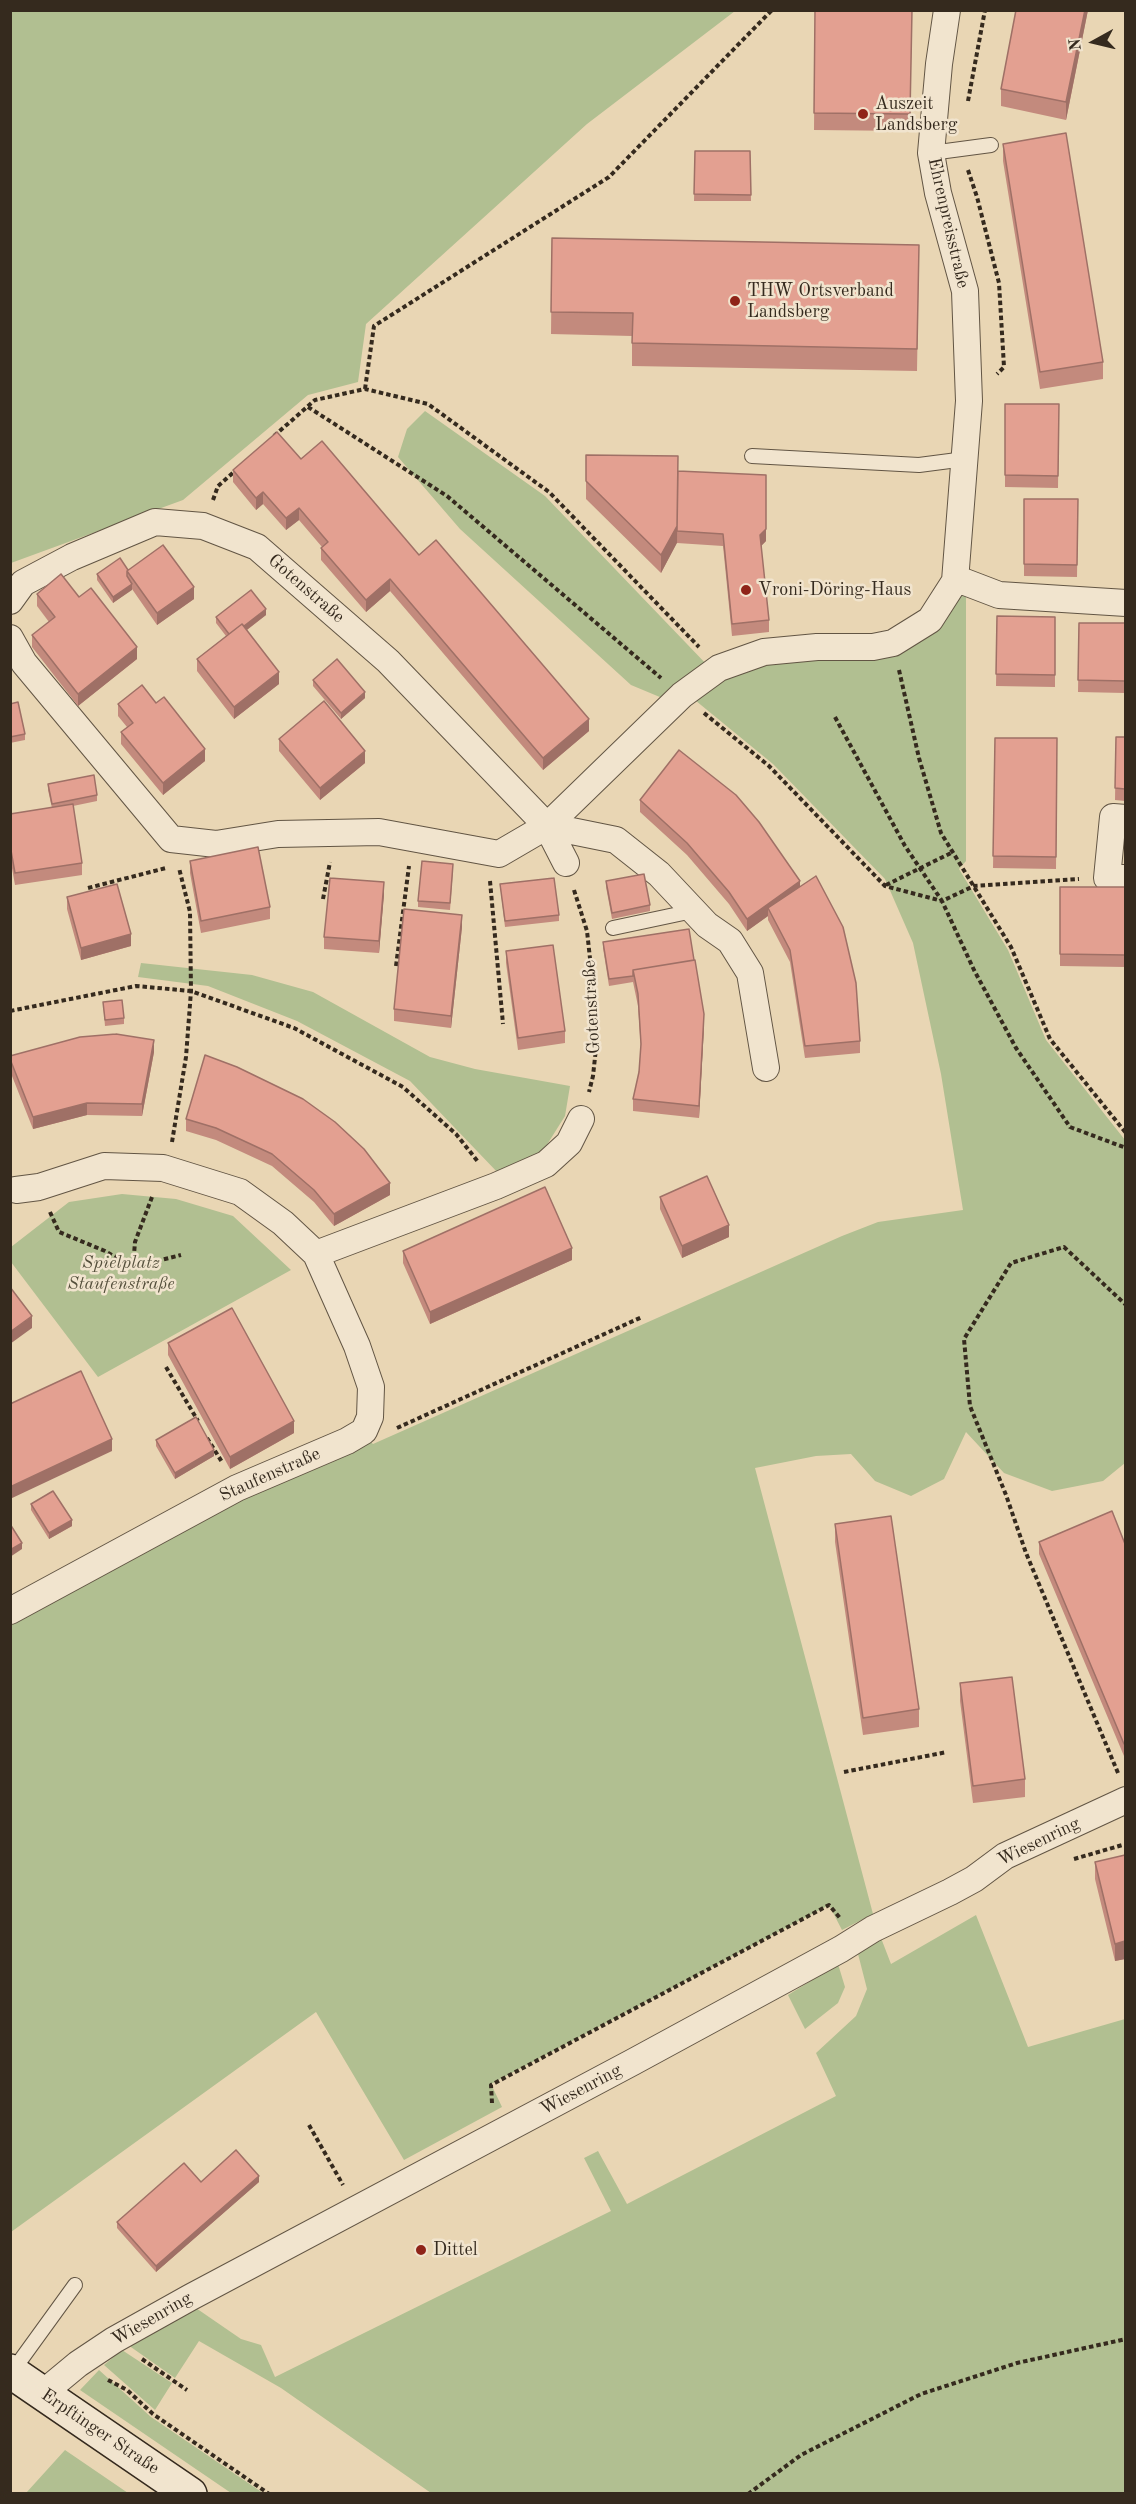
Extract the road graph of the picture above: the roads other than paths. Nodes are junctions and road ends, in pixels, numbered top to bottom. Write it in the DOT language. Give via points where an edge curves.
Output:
graph roads {
  1 [pos="947,10"];
  2 [pos="991,146"];
  3 [pos="931,153"];
  4 [pos="752,456"];
  5 [pos="965,459"];
  6 [pos="955,580"];
  7 [pos="10,601"];
  8 [pos="1125,603"];
  9 [pos="10,638"];
  10 [pos="1125,818"];
  11 [pos="547,826"];
  12 [pos="566,863"];
  13 [pos="1116,878"];
  14 [pos="693,911"];
  15 [pos="613,928"];
  16 [pos="766,1068"];
  17 [pos="581,1119"];
  18 [pos="19,1192"];
  19 [pos="316,1254"];
  20 [pos="10,1611"];
  21 [pos="1122,1788"];
  22 [pos="75,2285"];
  23 [pos="11,2372"];
  24 [pos="43,2393"];
  25 [pos="190,2493"];
  1 -- 3 [label="street, Ehrenpreisstraße"];
  2 -- 3 [label="lane"];
  3 -- 5 [label="street, Ehrenpreisstraße" via="938,194 965,291 969,401"];
  4 -- 5 [label="lane" via="919,465"];
  5 -- 6 [label="street, Ehrenpreisstraße"];
  6 -- 8 [label="street" via="999,595"];
  6 -- 11 [label="street, Ehrenpreisstraße" via="930,620 893,643 764,652 719,668 682,695"];
  7 -- 11 [label="street, Gotenstraße" via="24,583 72,557 154,522 203,526 257,547 388,661"];
  9 -- 11 [label="street" via="24,663 171,839 216,844 278,834 379,832 499,854"];
  10 -- 13 [label="street" via="1113,818"];
  11 -- 12 [label="street, Gotenstraße"];
  11 -- 14 [label="street" via="616,840 658,874"];
  14 -- 15 [label="lane"];
  14 -- 16 [label="street" via="730,941 750,974"];
  17 -- 19 [label="street" via="569,1143 546,1164"];
  18 -- 19 [label="street" via="99,1166 163,1168 240,1192 283,1223"];
  19 -- 20 [label="street, Staufenstraße" via="371,1387 370,1417 364,1431 237,1488"];
  21 -- 24 [label="street, Wiesenring" via="958,1888 114,2340"];
  22 -- 23 [label="lane"];
  23 -- 24 [label="street, Erpftinger Straße"];
  24 -- 25 [label="street, Erpftinger Straße"];
}
